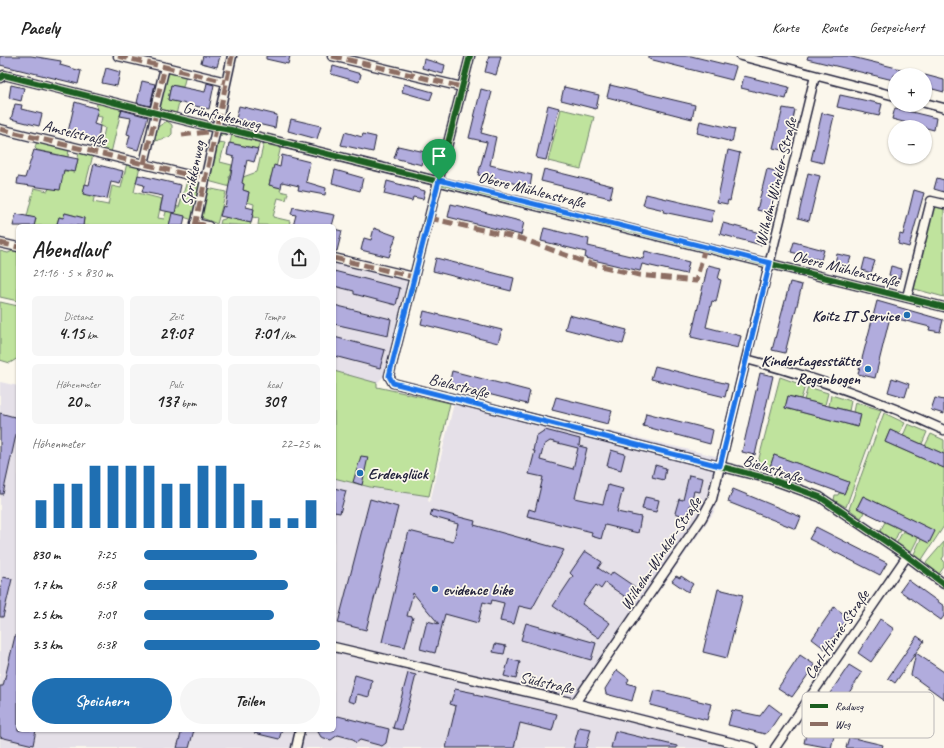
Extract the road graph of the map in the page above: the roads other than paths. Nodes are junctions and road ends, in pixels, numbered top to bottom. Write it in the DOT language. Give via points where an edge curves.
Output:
graph roads {
  1 [pos="118,56"];
  2 [pos="232,56"];
  3 [pos="332,56"];
  4 [pos="470,56"];
  5 [pos="741,56"];
  6 [pos="165,67"];
  7 [pos="815,76"];
  8 [pos="0,78"];
  9 [pos="226,82"];
  10 [pos="462,87"];
  11 [pos="888,94"];
  12 [pos="932,105"];
  13 [pos="944,108"];
  14 [pos="155,112"];
  15 [pos="216,127"];
  16 [pos="0,129"];
  17 [pos="144,164"];
  18 [pos="205,179"];
  19 [pos="439,180"];
  20 [pos="944,204"];
  21 [pos="195,224"];
  22 [pos="0,243"];
  23 [pos="16,247"];
  24 [pos="336,258"];
  25 [pos="770,263"];
  26 [pos="414,277"];
  27 [pos="907,297"];
  28 [pos="944,307"];
  29 [pos="746,359"];
  30 [pos="944,430"];
  31 [pos="720,466"];
  32 [pos="907,556"];
  33 [pos="944,584"];
  34 [pos="336,647"];
  35 [pos="814,692"];
  36 [pos="575,703"];
  37 [pos="802,709"];
  38 [pos="300,732"];
  39 [pos="296,748"];
  40 [pos="753,748"];
  41 [pos="775,748"];
  1 -- 6 [label="street"];
  2 -- 9 [label="street, Sprikkenweg"];
  3 -- 10 [label="street"];
  4 -- 10 [label="street"];
  5 -- 7 [label="street"];
  6 -- 9 [label="street"];
  6 -- 14 [label="street"];
  7 -- 11 [label="street"];
  7 -- 25 [label="street, Wilhelm-Winkler-Straße"];
  8 -- 14 [label="street, Grünfinkenweg" via="4,75"];
  9 -- 15 [label="street, Sprikkenweg"];
  10 -- 19 [label="street"];
  12 -- 13 [label="street"];
  14 -- 15 [label="street, Grünfinkenweg"];
  14 -- 17 [label="street"];
  15 -- 18 [label="street, Sprikkenweg"];
  15 -- 19 [label="street, Grünfinkenweg"];
  16 -- 17 [label="street, Amselstraße"];
  17 -- 18 [label="street, Amselstraße"];
  18 -- 21 [label="street, Sprikkenweg"];
  19 -- 25 [label="street, Obere Mühlenstraße"];
  19 -- 26 [label="street"];
  20 -- 27 [label="street" via="931,201"];
  22 -- 23 [label="street"];
  24 -- 26 [label="street"];
  25 -- 27 [label="street, Obere Mühlenstraße"];
  25 -- 29 [label="street, Wilhelm-Winkler-Straße"];
  26 -- 31 [label="street, Bielastraße" via="389,376 393,383"];
  27 -- 28 [label="street, Obere Mühlenstraße"];
  29 -- 30 [label="street" via="790,371 890,406"];
  29 -- 31 [label="street, Wilhelm-Winkler-Straße"];
  31 -- 32 [label="street, Bielastraße" via="770,479 820,497"];
  31 -- 36 [label="street, Wilhelm-Winkler-Straße" via="712,499 702,518"];
  32 -- 33 [label="street, Bielastraße"];
  32 -- 35 [label="street, Carl-Hinné-Straße"];
  34 -- 36 [label="street, Südstraße"];
  36 -- 40 [label="street, Südstraße"];
  37 -- 41 [label="street, Carl-Hinné-Straße"];
  38 -- 39 [label="street"];
}
